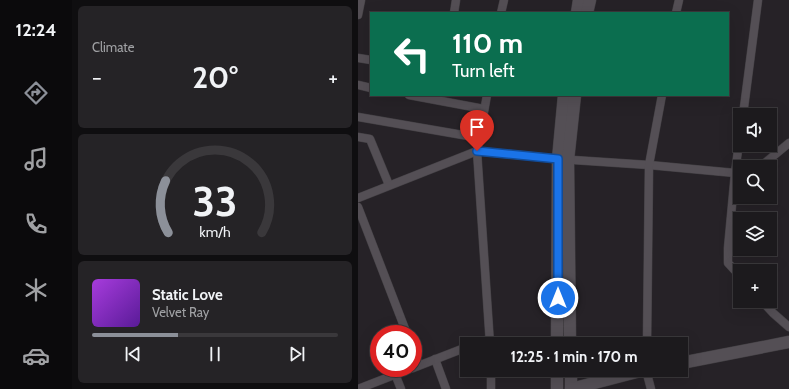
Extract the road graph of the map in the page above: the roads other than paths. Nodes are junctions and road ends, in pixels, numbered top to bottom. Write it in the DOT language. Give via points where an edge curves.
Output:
graph roads {
  1 [pos="361,0"];
  2 [pos="456,0"];
  3 [pos="504,0"];
  4 [pos="579,0"];
  5 [pos="590,0"];
  6 [pos="679,0"];
  7 [pos="758,0"];
  8 [pos="454,12"];
  9 [pos="501,12"];
  10 [pos="577,12"];
  11 [pos="587,12"];
  12 [pos="676,12"];
  13 [pos="358,15"];
  14 [pos="358,58"];
  15 [pos="370,60"];
  16 [pos="358,86"];
  17 [pos="370,88"];
  18 [pos="414,96"];
  19 [pos="487,96"];
  20 [pos="564,96"];
  21 [pos="575,96"];
  22 [pos="662,96"];
  23 [pos="744,108"];
  24 [pos="484,109"];
  25 [pos="358,117"];
  26 [pos="358,137"];
  27 [pos="480,138"];
  28 [pos="789,143"];
  29 [pos="477,151"];
  30 [pos="563,160"];
  31 [pos="768,160"];
  32 [pos="649,165"];
  33 [pos="733,173"];
  34 [pos="389,185"];
  35 [pos="358,198"];
  36 [pos="734,204"];
  37 [pos="358,207"];
  38 [pos="733,268"];
  39 [pos="769,308"];
  40 [pos="404,325"];
  41 [pos="789,327"];
  42 [pos="490,337"];
  43 [pos="557,337"];
  44 [pos="570,337"];
  45 [pos="647,337"];
  46 [pos="788,345"];
  47 [pos="460,350"];
  48 [pos="435,359"];
  49 [pos="688,362"];
  50 [pos="422,364"];
  51 [pos="388,377"];
  52 [pos="396,377"];
  53 [pos="491,377"];
  54 [pos="557,377"];
  55 [pos="571,377"];
  56 [pos="618,377"];
  57 [pos="647,377"];
  58 [pos="359,389"];
  59 [pos="401,389"];
  60 [pos="446,389"];
  61 [pos="491,389"];
  62 [pos="557,389"];
  63 [pos="571,389"];
  64 [pos="651,389"];
  1 -- 13 [label="street"];
  2 -- 8 [label="street"];
  3 -- 9 [label="street"];
  4 -- 10 [label="street"];
  5 -- 11 [label="street"];
  6 -- 12 [label="street"];
  7 -- 23 [label="street"];
  14 -- 15 [label="street"];
  16 -- 17 [label="street"];
  18 -- 24 [label="street"];
  19 -- 24 [label="street"];
  20 -- 30 [label="street"];
  21 -- 30 [label="street"];
  22 -- 32 [label="street"];
  24 -- 27 [label="street"];
  25 -- 27 [label="street"];
  26 -- 34 [label="street" via="370,139"];
  27 -- 29 [label="street"];
  28 -- 31 [label="street"];
  29 -- 30 [label="street"];
  29 -- 34 [label="street"];
  29 -- 42 [label="street"];
  30 -- 32 [label="street"];
  30 -- 43 [label="street"];
  30 -- 44 [label="street"];
  32 -- 33 [label="street"];
  32 -- 45 [label="street"];
  34 -- 35 [label="street"];
  36 -- 38 [label="street" via="728,248 728,263"];
  37 -- 40 [label="street"];
  39 -- 41 [label="street"];
  46 -- 49 [label="street"];
  47 -- 48 [label="street"];
  48 -- 50 [label="street"];
  48 -- 60 [label="street"];
  51 -- 58 [label="street"];
  52 -- 59 [label="street"];
  53 -- 61 [label="street"];
  54 -- 62 [label="street"];
  55 -- 63 [label="street"];
  56 -- 63 [label="street"];
  57 -- 64 [label="street"];
}
